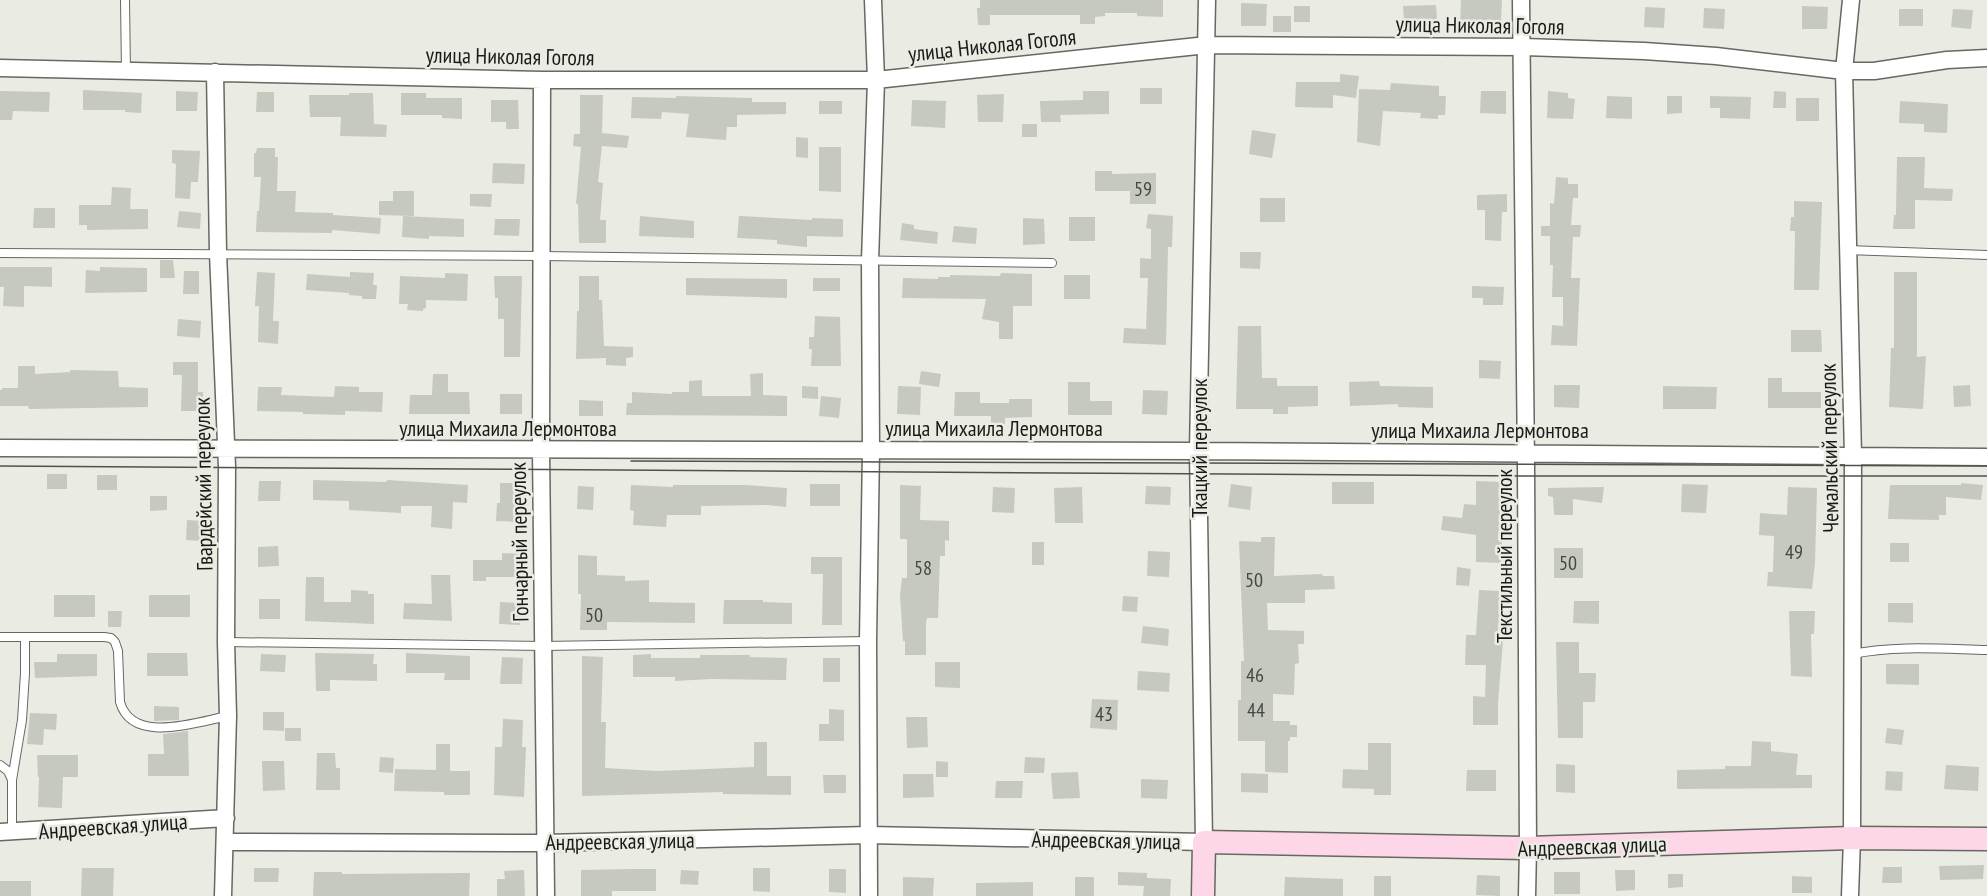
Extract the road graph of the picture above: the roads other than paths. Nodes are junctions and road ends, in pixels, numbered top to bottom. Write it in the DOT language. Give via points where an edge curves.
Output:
graph roads {
  1 [pos="125,0"];
  2 [pos="873,0"];
  3 [pos="1207,0"];
  4 [pos="1521,0"];
  5 [pos="1851,0"];
  6 [pos="1207,45"];
  7 [pos="1521,47"];
  8 [pos="1987,58"];
  9 [pos="0,68"];
  10 [pos="126,72"];
  11 [pos="215,72"];
  12 [pos="1844,72"];
  13 [pos="542,80"];
  14 [pos="876,80"];
  15 [pos="1847,250"];
  16 [pos="0,253"];
  17 [pos="218,253"];
  18 [pos="1987,255"];
  19 [pos="541,256"];
  20 [pos="870,261"];
  21 [pos="1052,263"];
  22 [pos="0,448"];
  23 [pos="227,450"];
  24 [pos="541,450"];
  25 [pos="871,450"];
  26 [pos="1198,451"];
  27 [pos="1526,453"];
  28 [pos="1853,456"];
  29 [pos="1987,457"];
  30 [pos="0,637"];
  31 [pos="25,637"];
  32 [pos="868,641"];
  33 [pos="226,642"];
  34 [pos="543,646"];
  35 [pos="1987,650"];
  36 [pos="1852,654"];
  37 [pos="228,716"];
  38 [pos="0,765"];
  39 [pos="12,780"];
  40 [pos="225,818"];
  41 [pos="6,832"];
  42 [pos="868,835"];
  43 [pos="1852,838"];
  44 [pos="1987,839"];
  45 [pos="225,842"];
  46 [pos="1204,842"];
  47 [pos="546,843"];
  48 [pos="1528,848"];
  49 [pos="223,896"];
  50 [pos="546,896"];
  51 [pos="868,896"];
  52 [pos="1203,896"];
  53 [pos="1527,896"];
  54 [pos="1850,896"];
  1 -- 10 [label="lane"];
  2 -- 14 [label="street"];
  3 -- 6 [label="street, Ткацкий переулок"];
  4 -- 7 [label="street, Текстильный переулок"];
  5 -- 12 [label="street, Чемальский переулок"];
  6 -- 7 [label="street, улица Николая Гоголя"];
  6 -- 14 [label="street, улица Николая Гоголя"];
  6 -- 26 [label="street, Ткацкий переулок"];
  7 -- 12 [label="street, улица Николая Гоголя" via="1716,56"];
  7 -- 27 [label="street, Текстильный переулок"];
  8 -- 12 [label="street, улица Николая Гоголя"];
  9 -- 10 [label="street, улица Николая Гоголя"];
  10 -- 11 [label="street, улица Николая Гоголя"];
  11 -- 13 [label="street, улица Николая Гоголя"];
  11 -- 17 [label="street, Гвардейский переулок"];
  12 -- 15 [label="street, Чемальский переулок"];
  13 -- 14 [label="street, улица Николая Гоголя"];
  13 -- 19 [label="street, Гончарный переулок"];
  14 -- 20 [label="street"];
  15 -- 18 [label="lane"];
  15 -- 28 [label="street, Чемальский переулок"];
  16 -- 17 [label="lane"];
  17 -- 19 [label="lane"];
  17 -- 23 [label="street, Гвардейский переулок"];
  19 -- 20 [label="lane"];
  19 -- 24 [label="street, Гончарный переулок"];
  20 -- 21 [label="lane"];
  20 -- 25 [label="street"];
  22 -- 23 [label="street, улица Михаила Лермонтова"];
  23 -- 24 [label="street, улица Михаила Лермонтова"];
  23 -- 33 [label="street, Гвардейский переулок"];
  24 -- 25 [label="street, улица Михаила Лермонтова"];
  24 -- 34 [label="street, Гончарный переулок"];
  25 -- 26 [label="street, улица Михаила Лермонтова"];
  25 -- 32 [label="street"];
  26 -- 27 [label="street, улица Михаила Лермонтова"];
  26 -- 46 [label="street, Ткацкий переулок"];
  27 -- 28 [label="street, улица Михаила Лермонтова"];
  27 -- 48 [label="street, Текстильный переулок"];
  28 -- 29 [label="street, улица Михаила Лермонтова"];
  28 -- 36 [label="street, Чемальский переулок"];
  30 -- 31 [label="lane"];
  31 -- 37 [label="lane" via="111,638 117,646 122,711 141,726 173,726"];
  31 -- 39 [label="lane" via="22,720"];
  32 -- 34 [label="lane"];
  32 -- 42 [label="street"];
  33 -- 34 [label="lane"];
  33 -- 37 [label="street, Гвардейский переулок"];
  34 -- 47 [label="street, Гончарный переулок"];
  35 -- 36 [label="lane"];
  36 -- 43 [label="street, Чемальский переулок"];
  37 -- 40 [label="street, Гвардейский переулок"];
  38 -- 39 [label="lane"];
  39 -- 41 [label="lane"];
  40 -- 41 [label="street, Андреевская улица"];
  40 -- 45 [label="street, Гвардейский переулок"];
  42 -- 46 [label="street, Андреевская улица"];
  42 -- 47 [label="street, Андреевская улица"];
  42 -- 51 [label="street"];
  43 -- 44 [label="street, Андреевская улица"];
  43 -- 48 [label="street, Андреевская улица"];
  43 -- 54 [label="street, Чемальский переулок"];
  45 -- 47 [label="street, Андреевская улица"];
  45 -- 49 [label="street, Гвардейский переулок"];
  46 -- 48 [label="street, Андреевская улица"];
  46 -- 52 [label="street, Ткацкий переулок"];
  47 -- 50 [label="street, Гончарный переулок"];
  48 -- 53 [label="street, Текстильный переулок"];
}
